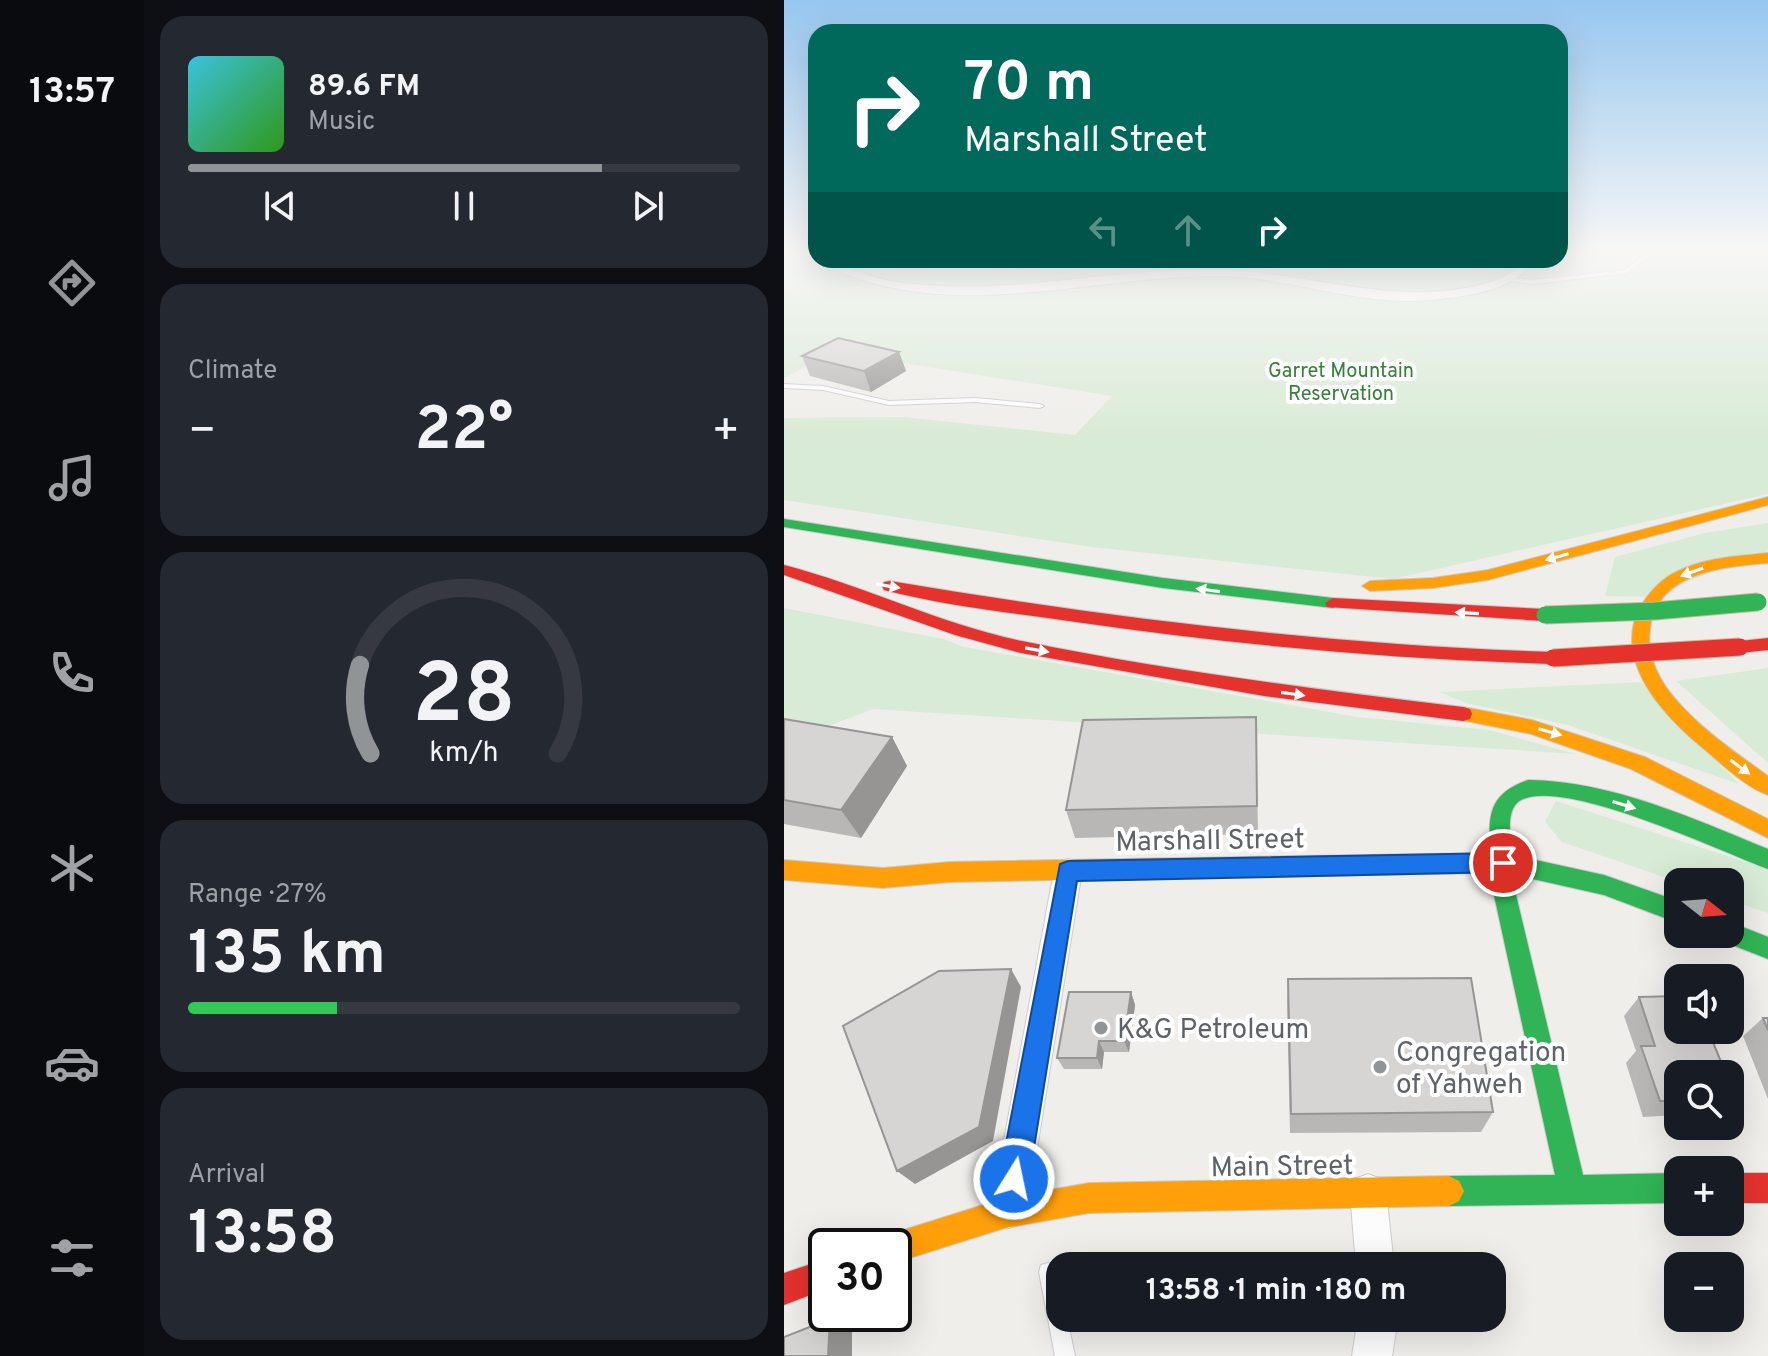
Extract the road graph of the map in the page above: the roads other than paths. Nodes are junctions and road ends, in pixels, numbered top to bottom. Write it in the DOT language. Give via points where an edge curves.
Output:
graph roads {
  1 [pos="784,386"];
  2 [pos="1040,406"];
  3 [pos="1768,501"];
  4 [pos="1768,515"];
  5 [pos="784,523"];
  6 [pos="1600,545"];
  7 [pos="1768,558"];
  8 [pos="1048,565"];
  9 [pos="784,568"];
  10 [pos="1763,601"];
  11 [pos="1768,644"];
  12 [pos="1768,787"];
  13 [pos="1768,829"];
  14 [pos="1768,859"];
  15 [pos="1503,863"];
  16 [pos="784,870"];
  17 [pos="1068,871"];
  18 [pos="1664,907"];
  19 [pos="1744,939"];
  20 [pos="1768,948"];
  21 [pos="1572,1188"];
  22 [pos="1664,1188"];
  23 [pos="1744,1188"];
  24 [pos="1768,1188"];
  25 [pos="1368,1192"];
  26 [pos="1009,1210"];
  27 [pos="912,1242"];
  28 [pos="1374,1252"];
  29 [pos="808,1280"];
  30 [pos="784,1289"];
  31 [pos="1060,1332"];
  32 [pos="1376,1332"];
  33 [pos="1065,1356"];
  34 [pos="1372,1356"];
  1 -- 2 [label="lane" via="823,388 889,403 975,400"];
  3 -- 6 [label="main road"];
  4 -- 6 [label="main road"];
  5 -- 8 [label="main road"];
  6 -- 8 [label="main road, one-way" via="1488,575 1403,585 1302,584 1104,560"];
  7 -- 12 [label="main road, one-way" via="1713,565 1675,579 1644,612 1638,640 1648,672 1677,712 1718,751"];
  10 -- 8 [label="main road, one-way, bridge" via="1545,615 1351,606"];
  9 -- 11 [label="main road, one-way, bridge" via="1211,638 1419,656 1553,658"];
  9 -- 13 [label="main road, one-way" via="1021,647 1532,727 1638,763"];
  15 -- 14 [label="main road, one-way" via="1501,815 1506,801 1525,786 1540,784 1657,815"];
  15 -- 17 [label="main road, Marshall Street"];
  15 -- 18 [label="main road, Marshall Street" via="1604,885"];
  15 -- 21 [label="main road" via="1505,895"];
  16 -- 17 [label="main road, Marshall Street" via="883,878"];
  17 -- 26 [label="street"];
  19 -- 20 [label="main road"];
  21 -- 22 [label="main road, Main Street"];
  21 -- 25 [label="main road, Main Street"];
  23 -- 24 [label="main road"];
  25 -- 26 [label="main road, Main Street" via="1119,1195 1067,1198"];
  25 -- 28 [label="street"];
  26 -- 27 [label="main road, Main Street"];
  29 -- 30 [label="main road"];
  31 -- 33 [label="lane"];
  32 -- 34 [label="street"];
}
